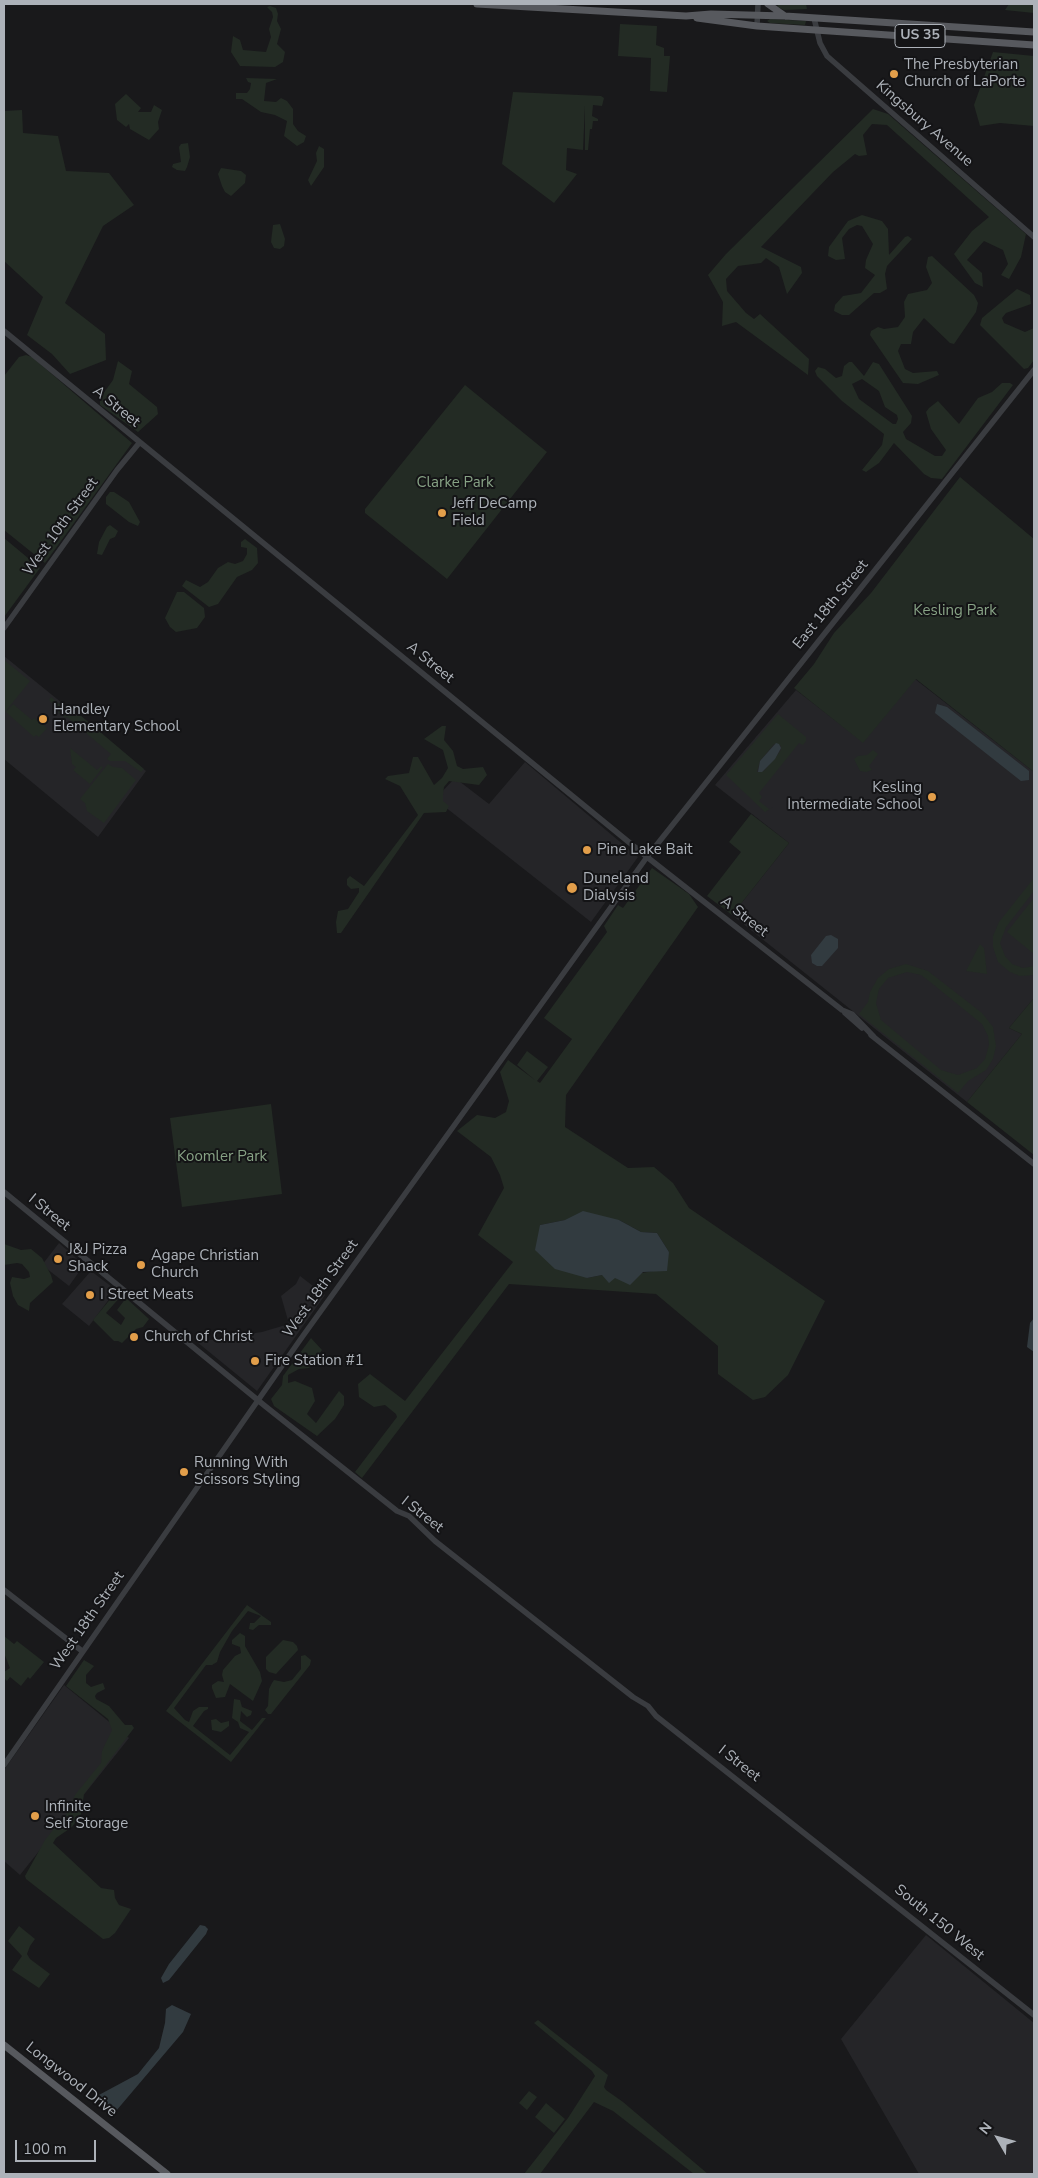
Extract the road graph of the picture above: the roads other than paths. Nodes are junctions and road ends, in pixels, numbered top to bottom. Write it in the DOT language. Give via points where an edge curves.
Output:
graph roads {
  1 [pos="477,4"];
  2 [pos="758,4"];
  3 [pos="768,4"];
  4 [pos="758,15"];
  5 [pos="686,16"];
  6 [pos="785,16"];
  7 [pos="814,18"];
  8 [pos="757,26"];
  9 [pos="966,27"];
  10 [pos="816,30"];
  11 [pos="1034,32"];
  12 [pos="965,39"];
  13 [pos="1034,45"];
  14 [pos="1034,238"];
  15 [pos="4,331"];
  16 [pos="1034,370"];
  17 [pos="140,442"];
  18 [pos="4,628"];
  19 [pos="647,857"];
  20 [pos="1034,1164"];
  21 [pos="4,1192"];
  22 [pos="258,1400"];
  23 [pos="4,1590"];
  24 [pos="82,1651"];
  25 [pos="4,1765"];
  26 [pos="829,1851"];
  27 [pos="1034,2015"];
  28 [pos="4,2045"];
  29 [pos="167,2174"];
  1 -- 5 [label="main road, US 35"];
  2 -- 4 [label="street"];
  3 -- 6 [label="main road"];
  4 -- 5 [label="main road, US 35"];
  4 -- 6 [label="main road, US 35"];
  4 -- 8 [label="street"];
  5 -- 8 [label="main road, US 35"];
  6 -- 7 [label="main road, US 35"];
  7 -- 9 [label="main road, US 35"];
  7 -- 10 [label="street, Kingsbury Avenue"];
  8 -- 10 [label="main road, US 35"];
  9 -- 11 [label="main road, US 35"];
  9 -- 12 [label="main road"];
  10 -- 12 [label="main road, US 35"];
  10 -- 14 [label="street, Kingsbury Avenue" via="823,49 834,62"];
  12 -- 13 [label="main road, US 35"];
  15 -- 17 [label="street, A Street"];
  16 -- 19 [label="street, East 18th Street"];
  17 -- 18 [label="street, West 10th Street"];
  17 -- 19 [label="street, A Street"];
  19 -- 20 [label="street, A Street" via="858,1020 874,1037"];
  19 -- 22 [label="street, West 18th Street"];
  21 -- 22 [label="street, I Street"];
  22 -- 24 [label="street, West 18th Street"];
  22 -- 26 [label="street, I Street" via="397,1511 409,1516 435,1541"];
  23 -- 24 [label="street"];
  24 -- 25 [label="street, West 18th Street"];
  26 -- 27 [label="street, South 150 West"];
  28 -- 29 [label="main road, Longwood Drive"];
}
